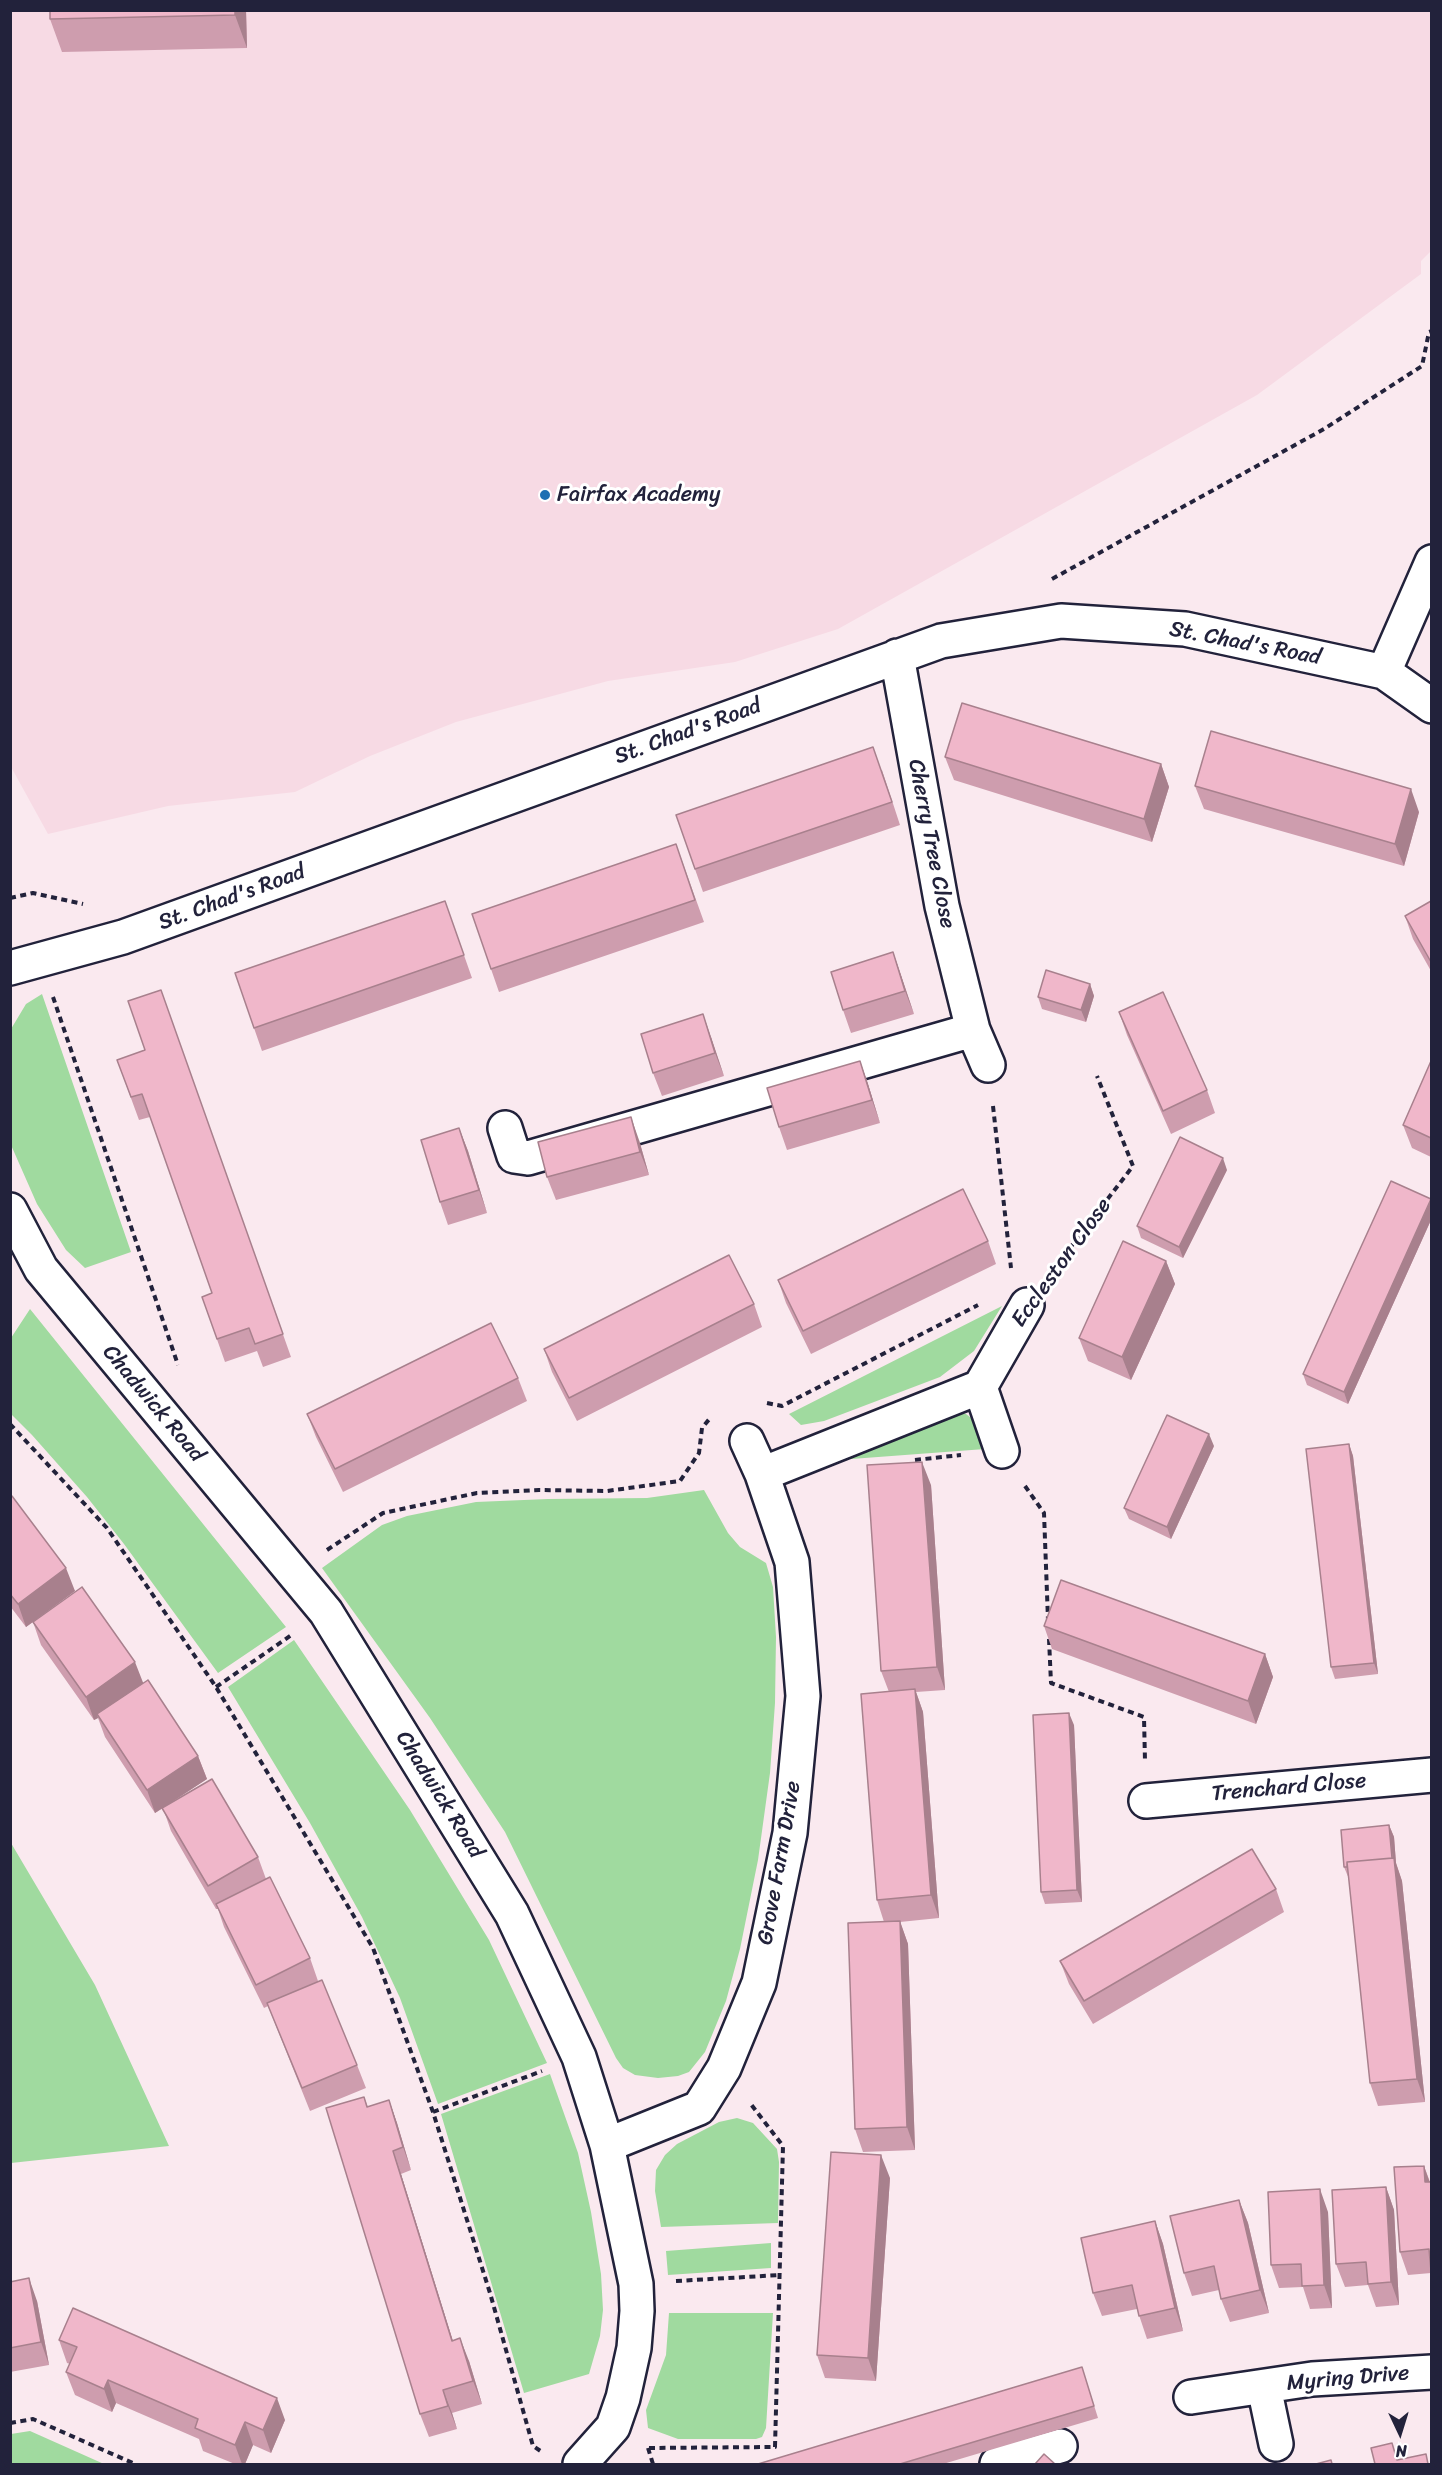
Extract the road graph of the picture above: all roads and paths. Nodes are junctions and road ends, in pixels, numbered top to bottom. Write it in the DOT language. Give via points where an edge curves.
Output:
graph roads {
  1 [pos="1431,331"];
  2 [pos="1431,562"];
  3 [pos="1047,582"];
  4 [pos="897,656"];
  5 [pos="1384,672"];
  6 [pos="1431,706"];
  7 [pos="26,964"];
  8 [pos="974,1030"];
  9 [pos="988,1065"];
  10 [pos="1097,1076"];
  11 [pos="505,1128"];
  12 [pos="10,1210"];
  13 [pos="1012,1276"];
  14 [pos="982,1304"];
  15 [pos="1027,1305"];
  16 [pos="980,1387"];
  17 [pos="763,1403"];
  18 [pos="712,1415"];
  19 [pos="163,1418"];
  20 [pos="10,1424"];
  21 [pos="747,1441"];
  22 [pos="1002,1451"];
  23 [pos="762,1474"];
  24 [pos="294,1573"];
  25 [pos="326,1612"];
  26 [pos="216,1687"];
  27 [pos="1431,1775"];
  28 [pos="1146,1801"];
  29 [pos="579,2057"];
  30 [pos="723,2068"];
  31 [pos="433,2112"];
  32 [pos="607,2145"];
  33 [pos="781,2275"];
  34 [pos="636,2284"];
  35 [pos="1431,2372"];
  36 [pos="1264,2386"];
  37 [pos="1191,2397"];
  38 [pos="10,2423"];
  39 [pos="1276,2444"];
  40 [pos="1060,2446"];
  41 [pos="648,2448"];
  42 [pos="543,2452"];
  43 [pos="135,2464"];
  44 [pos="580,2464"];
  45 [pos="997,2464"];
  1 -- 3 [label="path" via="1422,366 1324,429"];
  2 -- 5 [label="street"];
  4 -- 5 [label="street, St. Chad's Road" via="941,641 1061,621 1185,628"];
  4 -- 7 [label="street, St. Chad's Road" via="123,937"];
  4 -- 8 [label="street, Cherry Tree Close" via="942,906"];
  5 -- 6 [label="street, St. Chad's Road"];
  7 -- 19 [label="path" via="180,1371"];
  8 -- 9 [label="street, Cherry Tree Close"];
  8 -- 11 [label="street" via="528,1158 514,1156"];
  9 -- 13 [label="path"];
  10 -- 15 [label="path, Eccleston Close" via="1134,1166"];
  12 -- 19 [label="street, Chadwick Road" via="41,1269"];
  14 -- 17 [label="path" via="782,1406"];
  15 -- 16 [label="street, Eccleston Close"];
  16 -- 22 [label="street"];
  16 -- 23 [label="street"];
  18 -- 24 [label="path" via="702,1428 699,1453 680,1481 607,1491 477,1493 383,1514"];
  19 -- 24 [label="street, Chadwick Road"];
  20 -- 26 [label="path" via="106,1528"];
  21 -- 23 [label="street, Grove Farm Drive"];
  22 -- 28 [label="path" via="1044,1513 1051,1683 1144,1717"];
  23 -- 30 [label="street, Grove Farm Drive" via="792,1562 803,1696 790,1833 759,1983"];
  24 -- 25 [label="street, Chadwick Road"];
  25 -- 26 [label="path"];
  25 -- 29 [label="street, Chadwick Road" via="512,1914"];
  26 -- 31 [label="path" via="373,1948"];
  27 -- 28 [label="street, Trenchard Close"];
  29 -- 31 [label="path"];
  29 -- 32 [label="street, Chadwick Road"];
  30 -- 32 [label="street, Grove Farm Drive" via="699,2108"];
  30 -- 33 [label="path" via="783,2146"];
  31 -- 42 [label="path" via="533,2446"];
  32 -- 34 [label="street, Chadwick Road"];
  33 -- 34 [label="path"];
  33 -- 41 [label="path" via="775,2447"];
  34 -- 44 [label="street, Chadwick Road" via="634,2348 623,2398 613,2427"];
  35 -- 36 [label="street, Myring Drive" via="1311,2379"];
  36 -- 37 [label="street, Myring Drive"];
  36 -- 39 [label="street, Myring Drive"];
  38 -- 43 [label="path" via="33,2419"];
  40 -- 45 [label="street"];
}
